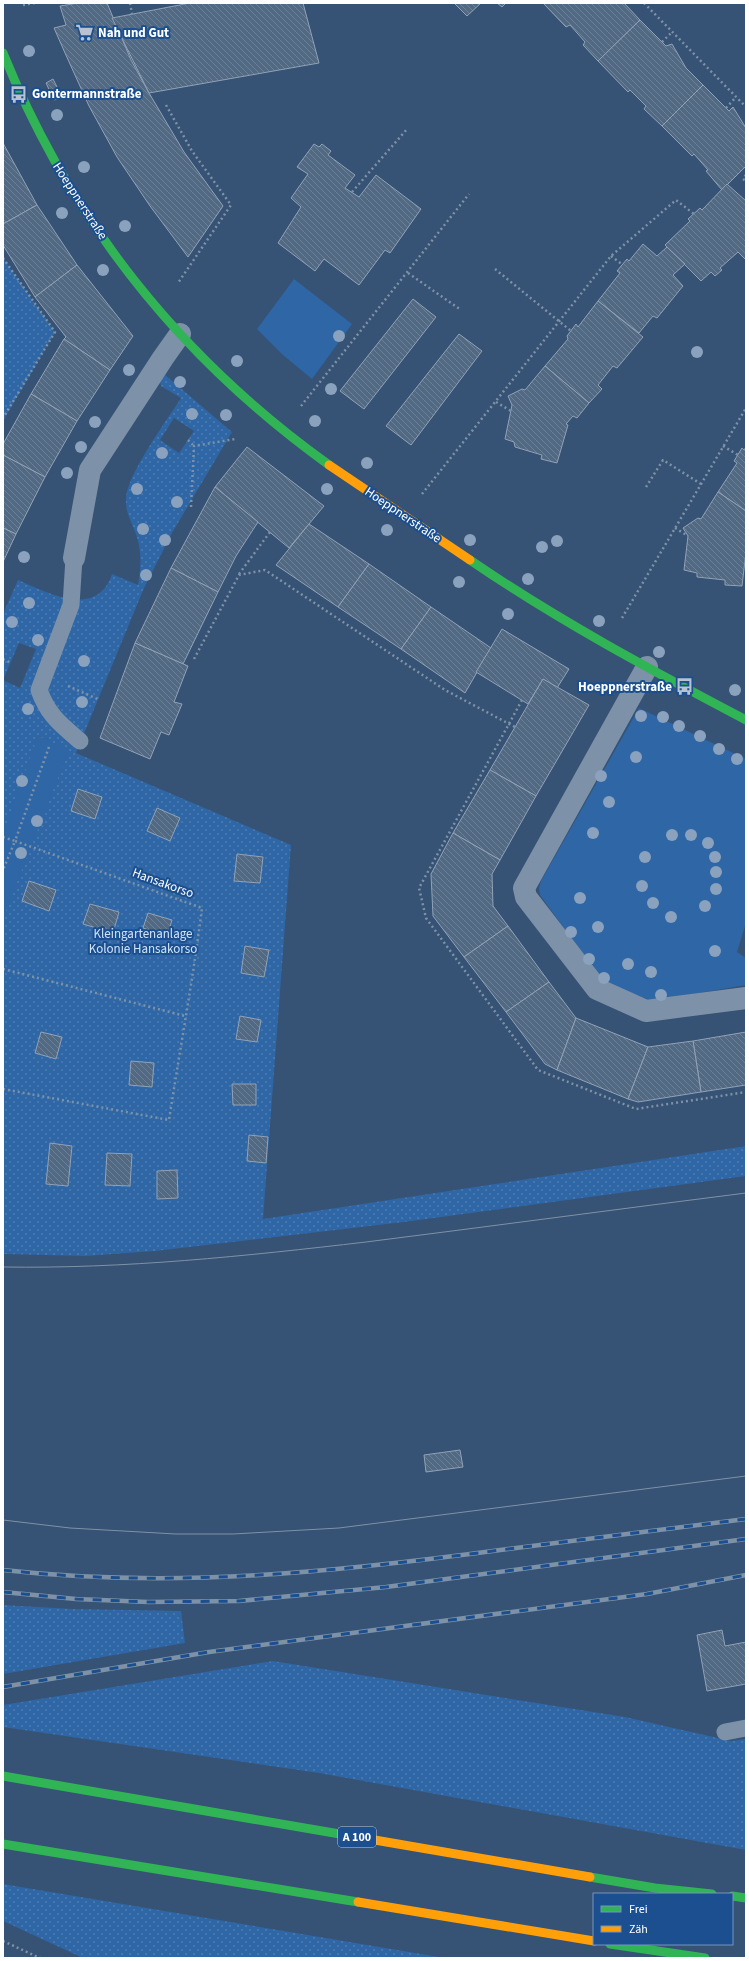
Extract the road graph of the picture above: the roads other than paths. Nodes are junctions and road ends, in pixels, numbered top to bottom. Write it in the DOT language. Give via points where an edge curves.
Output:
graph roads {
  1 [pos="3,53"];
  2 [pos="180,334"];
  3 [pos="74,558"];
  4 [pos="647,667"];
  5 [pos="746,720"];
  6 [pos="80,741"];
  7 [pos="746,998"];
  8 [pos="746,1728"];
  9 [pos="725,1732"];
  10 [pos="3,1776"];
  11 [pos="3,1844"];
  12 [pos="702,1893"];
  13 [pos="733,1896"];
  14 [pos="746,1898"];
  15 [pos="593,1941"];
  16 [pos="617,1945"];
  17 [pos="705,1958"];
  1 -- 2 [label="main road, Hoeppnerstraße" via="35,126 73,193 140,288"];
  2 -- 3 [label="street" via="90,470"];
  2 -- 4 [label="main road, Hoeppnerstraße" via="266,416 332,467 524,597 606,646"];
  3 -- 6 [label="lane" via="71,604 39,690 45,707"];
  4 -- 5 [label="main road, Hoeppnerstraße"];
  4 -- 7 [label="street" via="524,888 526,897 597,989 646,1011"];
  8 -- 9 [label="lane"];
  10 -- 12 [label="main road, A 100" via="655,1888"];
  11 -- 15 [label="main road"];
  13 -- 14 [label="main road"];
  16 -- 17 [label="main road"];
}
